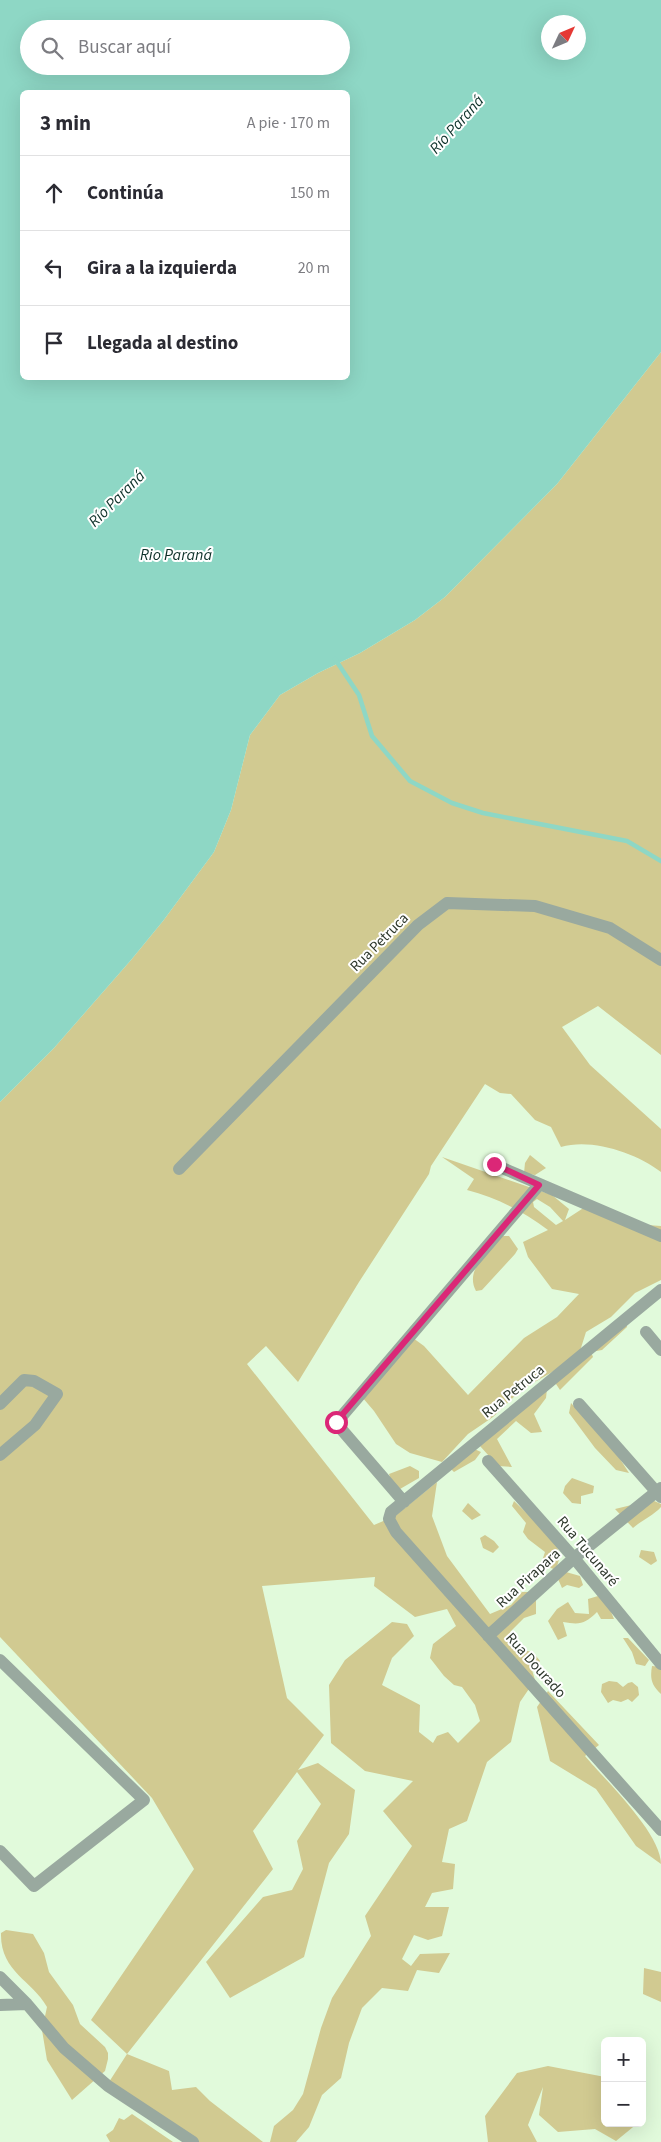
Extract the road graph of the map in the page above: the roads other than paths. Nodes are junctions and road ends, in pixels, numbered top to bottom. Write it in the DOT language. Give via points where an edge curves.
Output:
graph roads {
  1 [pos="661,960"];
  2 [pos="494,1164"];
  3 [pos="179,1169"];
  4 [pos="539,1185"];
  5 [pos="661,1236"];
  6 [pos="661,1290"];
  7 [pos="646,1332"];
  8 [pos="661,1350"];
  9 [pos="0,1404"];
  10 [pos="579,1404"];
  11 [pos="0,1455"];
  12 [pos="488,1461"];
  13 [pos="660,1492"];
  14 [pos="404,1502"];
  15 [pos="389,1519"];
  16 [pos="574,1558"];
  17 [pos="488,1636"];
  18 [pos="0,1660"];
  19 [pos="661,1664"];
  20 [pos="661,1830"];
  21 [pos="0,1851"];
  22 [pos="0,1977"];
  23 [pos="27,2004"];
  24 [pos="0,2005"];
  25 [pos="193,2142"];
  1 -- 3 [label="street, Rua Petruca" via="610,928 536,906 447,903 418,925"];
  2 -- 4 [label="street"];
  4 -- 5 [label="street"];
  4 -- 14 [label="street" via="336,1422"];
  6 -- 14 [label="street, Rua Petruca"];
  7 -- 8 [label="street"];
  9 -- 11 [label="street" via="24,1380 56,1394 35,1425"];
  10 -- 13 [label="street"];
  12 -- 16 [label="street, Rua Tucunaré"];
  13 -- 16 [label="street, Rua Pirapara"];
  14 -- 15 [label="street, Rua Petruca" via="391,1512"];
  15 -- 17 [label="street, Rua Dourado" via="396,1532"];
  16 -- 17 [label="street, Rua Pirapara"];
  16 -- 19 [label="street, Rua Tucunaré"];
  17 -- 20 [label="street, Rua Dourado"];
  18 -- 21 [label="street" via="144,1800 34,1886"];
  22 -- 23 [label="street"];
  23 -- 24 [label="street"];
  23 -- 25 [label="street" via="64,2048 108,2086"];
}
